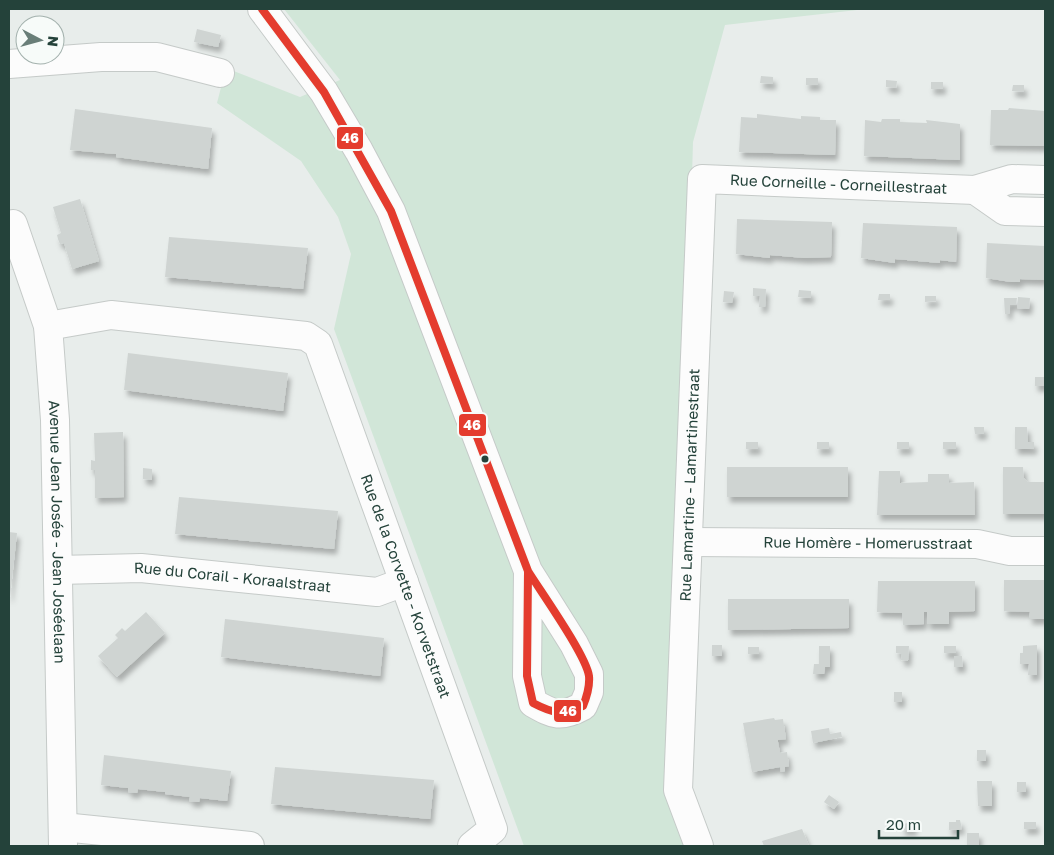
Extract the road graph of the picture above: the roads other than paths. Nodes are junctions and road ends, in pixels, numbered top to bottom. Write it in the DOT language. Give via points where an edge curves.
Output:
graph roads {
  1 [pos="262,9"];
  2 [pos="9,64"];
  3 [pos="220,73"];
  4 [pos="702,179"];
  5 [pos="1045,180"];
  6 [pos="975,190"];
  7 [pos="1045,212"];
  8 [pos="13,224"];
  9 [pos="48,326"];
  10 [pos="689,542"];
  11 [pos="1045,551"];
  12 [pos="58,570"];
  13 [pos="528,571"];
  14 [pos="404,582"];
  15 [pos="63,836"];
  16 [pos="250,846"];
  17 [pos="472,846"];
  18 [pos="699,846"];
  1 -- 13 [label="street" via="324,92 391,211"];
  2 -- 3 [label="street" via="101,57 157,58"];
  4 -- 6 [label="street, Rue Corneille - Corneillestraat"];
  4 -- 10 [label="street, Rue Lamartine - Lamartinestraat"];
  5 -- 6 [label="street, Rue Corneille - Corneillestraat" via="1012,179"];
  6 -- 7 [label="street" via="1005,211"];
  8 -- 9 [label="street, Avenue Jean Josée - Jean Joséelaan"];
  9 -- 12 [label="street, Avenue Jean Josée - Jean Joséelaan" via="55,420"];
  9 -- 14 [label="street, Rue de la Corvette - Korvetstraat" via="111,315 306,336 318,344"];
  10 -- 11 [label="street, Rue Homère - Homerusstraat" via="977,544 1010,551"];
  10 -- 18 [label="street, Rue Lamartine - Lamartinestraat" via="678,790"];
  12 -- 14 [label="street, Rue du Corail - Koraalstraat" via="141,568 376,592"];
  12 -- 15 [label="street, Avenue Jean Josée - Jean Joséelaan"];
  14 -- 17 [label="street, Rue de la Corvette - Korvetstraat" via="493,829"];
  15 -- 16 [label="street"];
}
